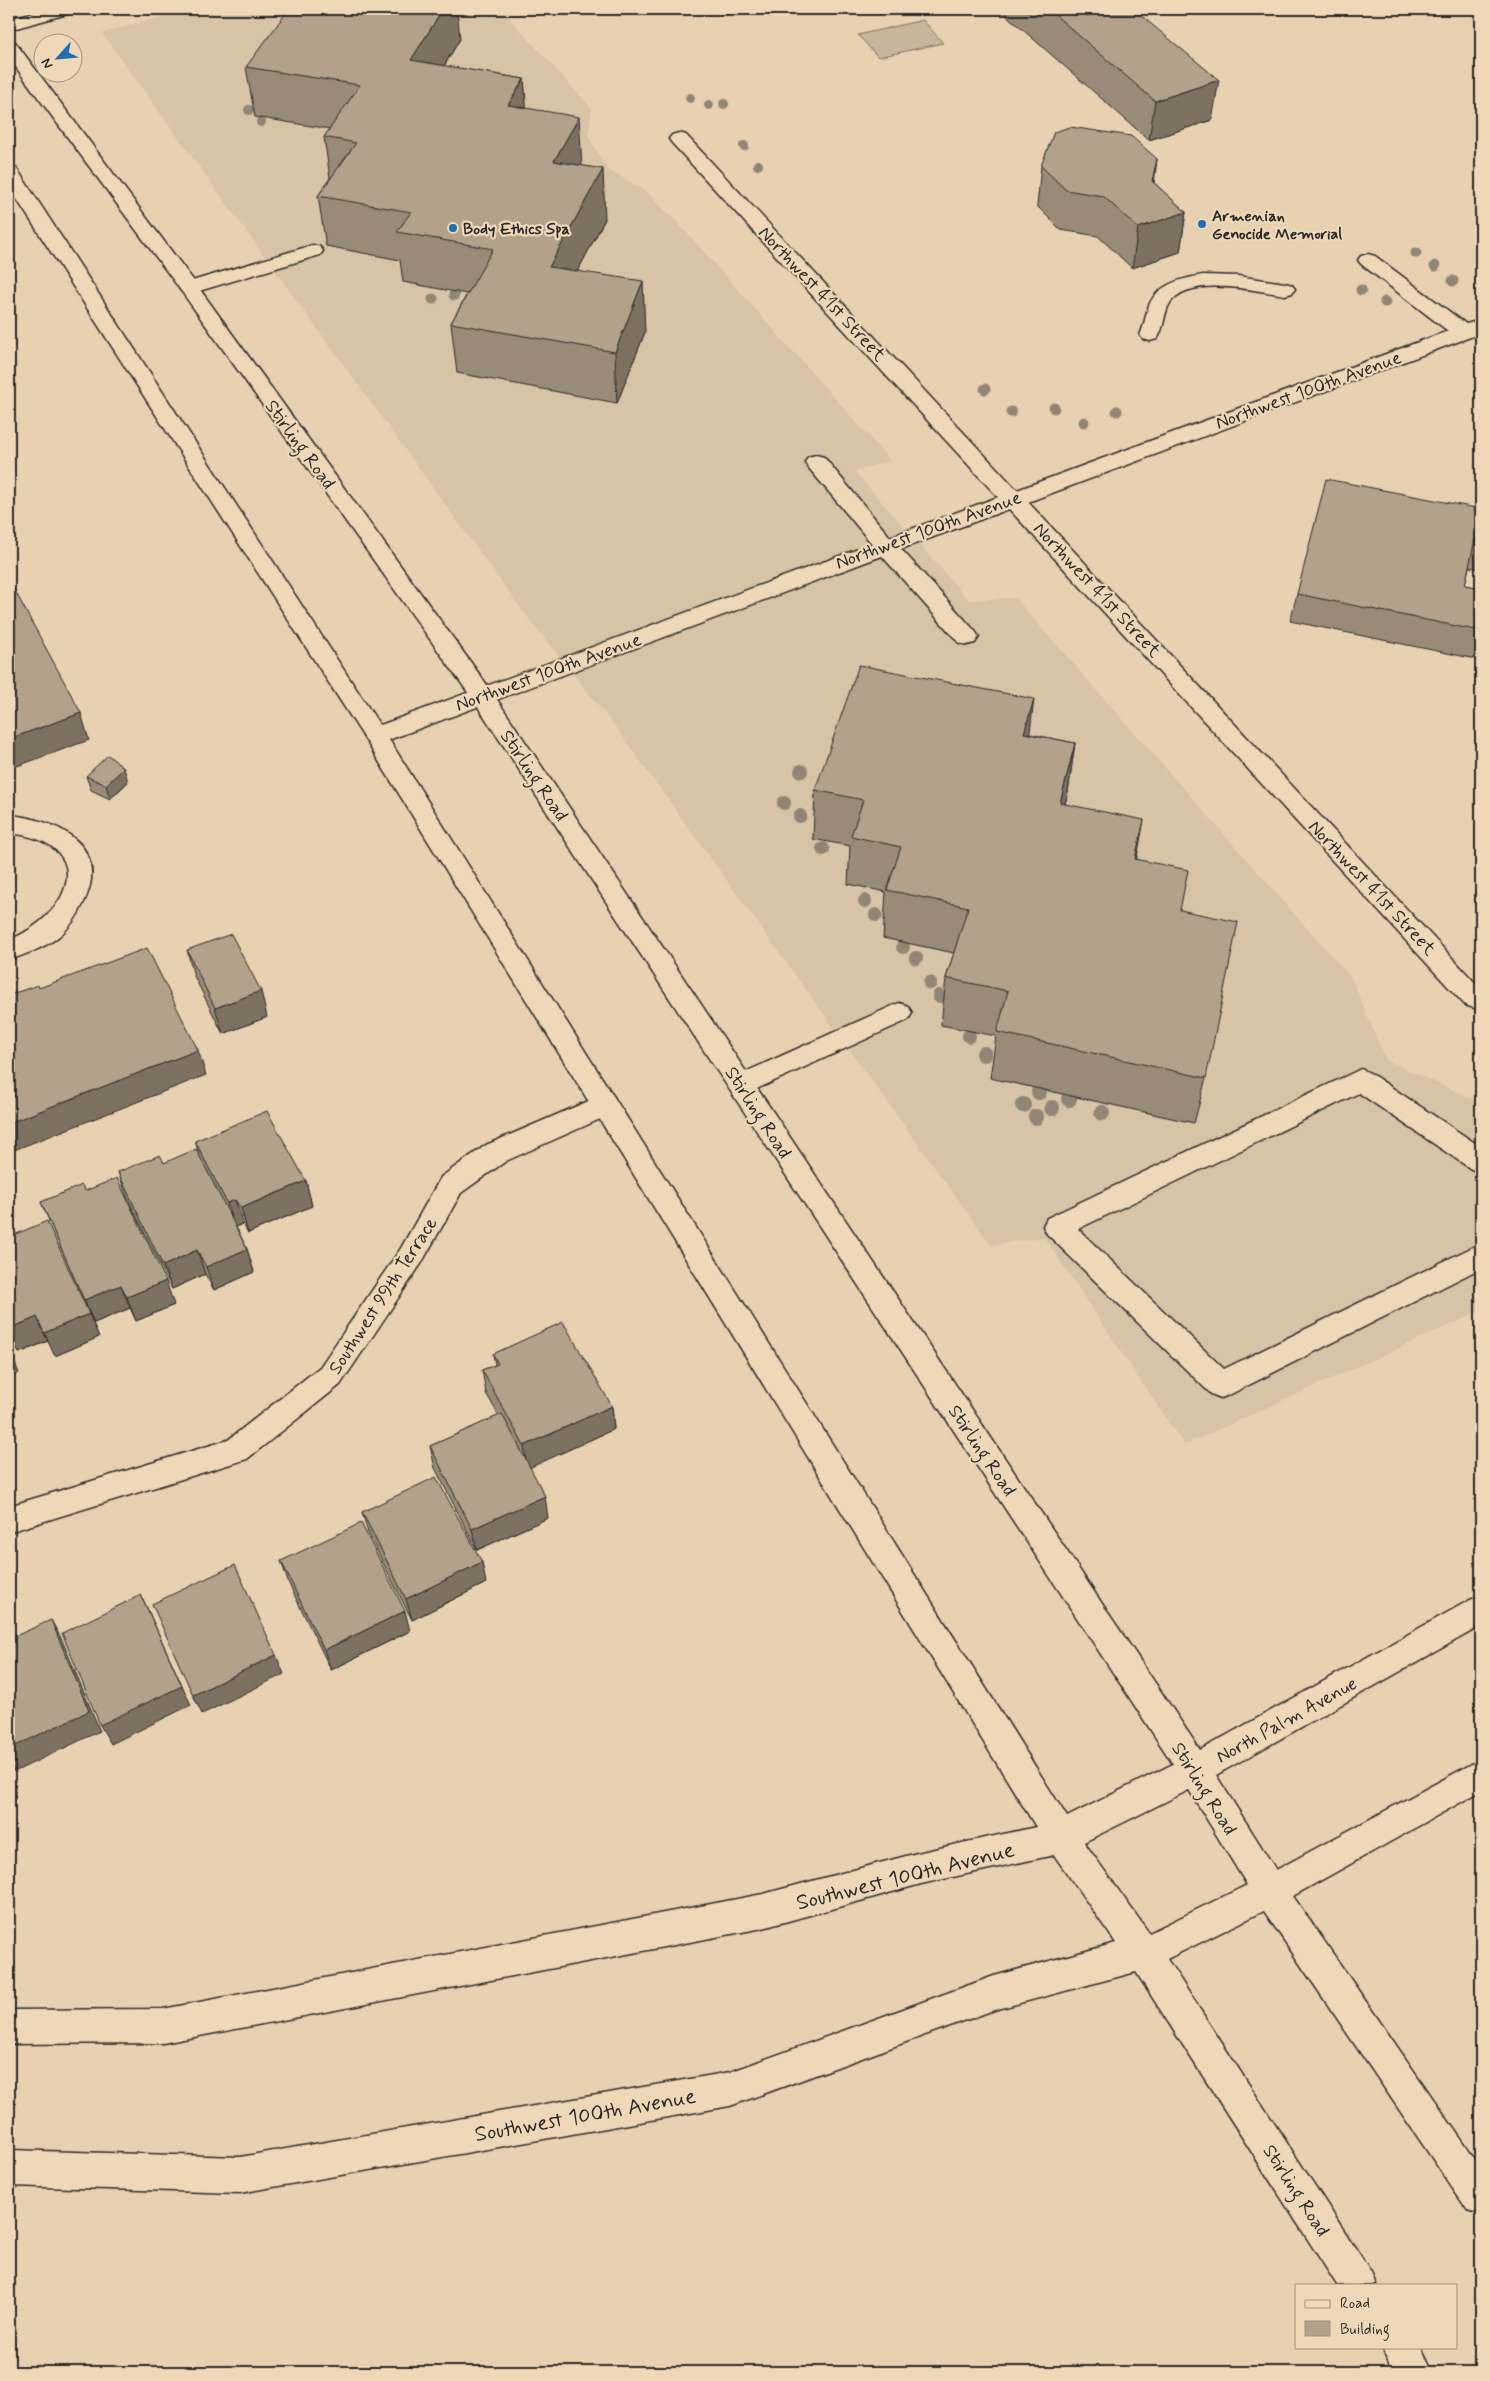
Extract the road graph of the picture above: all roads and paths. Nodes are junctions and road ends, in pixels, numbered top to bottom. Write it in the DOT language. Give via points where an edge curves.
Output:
graph roads {
  1 [pos="65,9"];
  2 [pos="9,25"];
  3 [pos="9,46"];
  4 [pos="679,139"];
  5 [pos="9,172"];
  6 [pos="313,251"];
  7 [pos="1368,260"];
  8 [pos="189,288"];
  9 [pos="1285,289"];
  10 [pos="1472,329"];
  11 [pos="1150,335"];
  12 [pos="816,462"];
  13 [pos="1013,497"];
  14 [pos="885,545"];
  15 [pos="967,637"];
  16 [pos="482,695"];
  17 [pos="375,736"];
  18 [pos="9,824"];
  19 [pos="9,950"];
  20 [pos="1474,998"];
  21 [pos="899,1013"];
  22 [pos="741,1085"];
  23 [pos="605,1105"];
  24 [pos="1481,1161"];
  25 [pos="1481,1255"];
  26 [pos="9,1519"];
  27 [pos="1481,1610"];
  28 [pos="1195,1770"];
  29 [pos="1481,1774"];
  30 [pos="1061,1837"];
  31 [pos="1270,1891"];
  32 [pos="1143,1953"];
  33 [pos="9,2027"];
  34 [pos="9,2168"];
  35 [pos="1481,2198"];
  36 [pos="1357,2284"];
  37 [pos="1400,2348"];
  38 [pos="1415,2372"];
  1 -- 2 [label="main road"];
  3 -- 8 [label="main road, Stirling Road"];
  4 -- 13 [label="main road, Northwest 41st Street"];
  5 -- 17 [label="main road, Stirling Road"];
  6 -- 8 [label="main road"];
  7 -- 10 [label="main road"];
  8 -- 16 [label="main road, Stirling Road"];
  9 -- 11 [label="main road" via="1223,281 1183,285 1161,302 1155,328"];
  10 -- 13 [label="main road, Northwest 100th Avenue"];
  12 -- 14 [label="main road"];
  13 -- 14 [label="main road, Northwest 100th Avenue"];
  13 -- 20 [label="main road, Northwest 41st Street"];
  14 -- 15 [label="main road"];
  14 -- 16 [label="main road, Northwest 100th Avenue"];
  16 -- 17 [label="main road, Northwest 100th Avenue"];
  16 -- 22 [label="main road, Stirling Road"];
  17 -- 23 [label="main road, Stirling Road"];
  18 -- 19 [label="main road" via="31,826 51,833 66,844 75,857 80,883 65,915 50,930"];
  21 -- 22 [label="main road"];
  22 -- 28 [label="main road, Stirling Road"];
  23 -- 26 [label="main road, Southwest 99th Terrace" via="496,1153 452,1185 412,1256 330,1376 237,1450"];
  23 -- 30 [label="main road, Stirling Road"];
  24 -- 25 [label="main road" via="1361,1080 1058,1226 1221,1385"];
  27 -- 28 [label="main road, North Palm Avenue"];
  28 -- 30 [label="main road, North Palm Avenue"];
  28 -- 31 [label="main road, Stirling Road"];
  29 -- 31 [label="main road"];
  30 -- 32 [label="main road, Stirling Road"];
  30 -- 33 [label="main road, Southwest 100th Avenue" via="921,1868 763,1912 163,2026"];
  31 -- 32 [label="main road"];
  31 -- 35 [label="main road, Stirling Road"];
  32 -- 34 [label="main road, Southwest 100th Avenue" via="994,1993 730,2089 240,2176"];
  32 -- 36 [label="main road, Stirling Road"];
  37 -- 38 [label="main road"];
}
